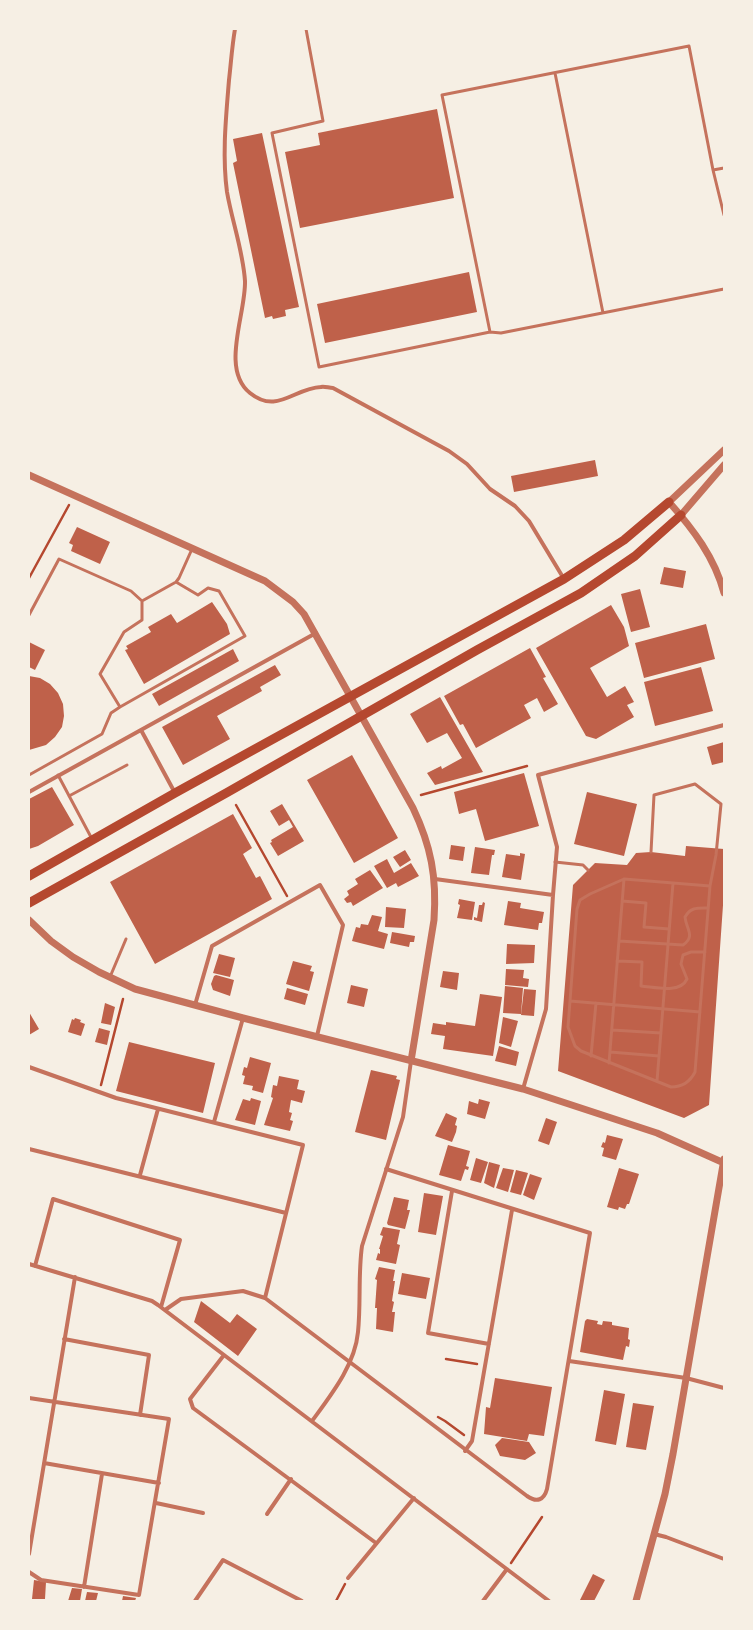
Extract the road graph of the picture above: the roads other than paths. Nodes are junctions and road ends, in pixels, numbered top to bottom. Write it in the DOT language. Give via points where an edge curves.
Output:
graph roads {
  1 [pos="235,29"];
  2 [pos="306,29"];
  3 [pos="555,73"];
  4 [pos="724,168"];
  5 [pos="713,170"];
  6 [pos="724,215"];
  7 [pos="724,289"];
  8 [pos="603,313"];
  9 [pos="490,332"];
  10 [pos="724,450"];
  11 [pos="724,465"];
  12 [pos="29,475"];
  13 [pos="669,502"];
  14 [pos="681,515"];
  15 [pos="192,547"];
  16 [pos="564,579"];
  17 [pos="176,582"];
  18 [pos="724,593"];
  19 [pos="142,601"];
  20 [pos="29,615"];
  21 [pos="316,633"];
  22 [pos="352,697"];
  23 [pos="120,707"];
  24 [pos="361,716"];
  25 [pos="724,725"];
  26 [pos="141,730"];
  27 [pos="127,765"];
  28 [pos="29,775"];
  29 [pos="58,775"];
  30 [pos="29,792"];
  31 [pos="175,793"];
  32 [pos="69,796"];
  33 [pos="93,840"];
  34 [pos="651,852"];
  35 [pos="556,862"];
  36 [pos="588,870"];
  37 [pos="29,876"];
  38 [pos="435,879"];
  39 [pos="624,880"];
  40 [pos="673,883"];
  41 [pos="710,886"];
  42 [pos="553,895"];
  43 [pos="622,901"];
  44 [pos="29,903"];
  45 [pos="708,908"];
  46 [pos="29,920"];
  47 [pos="669,929"];
  48 [pos="126,939"];
  49 [pos="619,941"];
  50 [pos="667,944"];
  51 [pos="705,952"];
  52 [pos="617,961"];
  53 [pos="110,977"];
  54 [pos="664,988"];
  55 [pos="570,1001"];
  56 [pos="596,1003"];
  57 [pos="614,1004"];
  58 [pos="195,1005"];
  59 [pos="662,1008"];
  60 [pos="700,1012"];
  61 [pos="243,1018"];
  62 [pos="612,1030"];
  63 [pos="661,1033"];
  64 [pos="317,1036"];
  65 [pos="610,1052"];
  66 [pos="591,1056"];
  67 [pos="659,1056"];
  68 [pos="411,1061"];
  69 [pos="609,1063"];
  70 [pos="29,1066"];
  71 [pos="657,1081"];
  72 [pos="523,1089"];
  73 [pos="158,1109"];
  74 [pos="214,1122"];
  75 [pos="29,1149"];
  76 [pos="724,1161"];
  77 [pos="386,1169"];
  78 [pos="140,1175"];
  79 [pos="452,1191"];
  80 [pos="512,1210"];
  81 [pos="286,1213"];
  82 [pos="29,1264"];
  83 [pos="35,1266"];
  84 [pos="74,1277"];
  85 [pos="265,1298"];
  86 [pos="161,1307"];
  87 [pos="165,1310"];
  88 [pos="64,1339"];
  89 [pos="489,1344"];
  90 [pos="224,1355"];
  91 [pos="349,1361"];
  92 [pos="569,1361"];
  93 [pos="686,1378"];
  94 [pos="724,1388"];
  95 [pos="29,1398"];
  96 [pos="55,1403"];
  97 [pos="140,1414"];
  98 [pos="312,1421"];
  99 [pos="465,1451"];
  100 [pos="44,1463"];
  101 [pos="102,1474"];
  102 [pos="291,1480"];
  103 [pos="159,1483"];
  104 [pos="414,1498"];
  105 [pos="156,1503"];
  106 [pos="203,1514"];
  107 [pos="267,1514"];
  108 [pos="654,1534"];
  109 [pos="376,1543"];
  110 [pos="29,1554"];
  111 [pos="724,1559"];
  112 [pos="507,1569"];
  113 [pos="29,1572"];
  114 [pos="348,1578"];
  115 [pos="84,1587"];
  116 [pos="195,1601"];
  117 [pos="302,1601"];
  118 [pos="483,1601"];
  119 [pos="549,1601"];
  120 [pos="636,1601"];
  1 -- 16 [label="street" via="224,160 227,192 245,280 235,358 236,374 241,383 258,399 267,402 279,402 321,386 333,388 449,451 467,464 490,488 515,506 529,521"];
  2 -- 9 [label="lane" via="323,121 272,133 319,368"];
  3 -- 5 [label="lane" via="689,46"];
  3 -- 8 [label="lane"];
  3 -- 9 [label="lane" via="442,95"];
  4 -- 5 [label="lane"];
  5 -- 6 [label="lane"];
  7 -- 8 [label="lane"];
  8 -- 9 [label="lane" via="501,334"];
  10 -- 13 [label="street"];
  11 -- 14 [label="street"];
  12 -- 15 [label="street"];
  13 -- 14 [label="street"];
  13 -- 16 [label="main road" via="624,540"];
  14 -- 18 [label="street" via="715,566"];
  14 -- 24 [label="main road" via="650,544 602,580"];
  15 -- 17 [label="lane"];
  15 -- 21 [label="street" via="281,591 304,614"];
  16 -- 22 [label="main road"];
  17 -- 19 [label="lane"];
  17 -- 23 [label="lane" via="198,595 208,588 219,591 245,636"];
  19 -- 20 [label="lane" via="131,591 59,559"];
  19 -- 23 [label="lane" via="142,620 124,632 100,674"];
  21 -- 22 [label="street"];
  21 -- 26 [label="street"];
  22 -- 24 [label="street"];
  22 -- 31 [label="main road"];
  23 -- 28 [label="lane" via="111,713 102,734"];
  24 -- 38 [label="street" via="421,824 430,848"];
  24 -- 44 [label="main road"];
  25 -- 35 [label="street" via="538,775 557,847"];
  26 -- 29 [label="street"];
  26 -- 31 [label="street"];
  27 -- 32 [label="lane"];
  29 -- 30 [label="street"];
  29 -- 32 [label="lane"];
  31 -- 33 [label="main road"];
  32 -- 33 [label="lane"];
  33 -- 37 [label="main road"];
  34 -- 41 [label="lane" via="654,795 695,784 721,804"];
  35 -- 36 [label="lane" via="583,865"];
  35 -- 42 [label="street"];
  38 -- 42 [label="street"];
  38 -- 68 [label="street" via="434,920"];
  39 -- 40 [label="lane"];
  39 -- 43 [label="lane"];
  39 -- 55 [label="lane" via="580,900 577,910"];
  40 -- 41 [label="lane"];
  40 -- 47 [label="lane"];
  41 -- 45 [label="lane"];
  42 -- 72 [label="street" via="546,1009"];
  43 -- 47 [label="lane" via="646,903 644,927"];
  43 -- 49 [label="lane"];
  45 -- 50 [label="lane" via="694,908 685,917 691,932 687,942 678,945"];
  45 -- 51 [label="lane"];
  46 -- 53 [label="street" via="73,957"];
  47 -- 50 [label="lane"];
  48 -- 53 [label="lane"];
  49 -- 50 [label="lane"];
  49 -- 52 [label="lane"];
  50 -- 54 [label="lane"];
  51 -- 54 [label="lane" via="683,955 681,964 687,975 684,984 678,988"];
  51 -- 60 [label="lane"];
  52 -- 54 [label="lane" via="642,962 641,986"];
  52 -- 57 [label="lane"];
  53 -- 58 [label="street" via="135,989"];
  54 -- 59 [label="lane"];
  55 -- 56 [label="lane"];
  55 -- 66 [label="lane" via="568,1027 571,1038 575,1046"];
  56 -- 57 [label="lane"];
  56 -- 66 [label="lane"];
  57 -- 59 [label="lane"];
  57 -- 62 [label="lane"];
  58 -- 61 [label="street"];
  58 -- 64 [label="street" via="212,946 320,885 343,925"];
  59 -- 60 [label="lane"];
  59 -- 63 [label="lane"];
  60 -- 71 [label="lane" via="695,1072 692,1079 678,1087"];
  61 -- 64 [label="street"];
  61 -- 74 [label="street"];
  62 -- 63 [label="lane"];
  62 -- 65 [label="lane"];
  63 -- 67 [label="lane"];
  64 -- 68 [label="street"];
  65 -- 67 [label="lane"];
  65 -- 69 [label="lane"];
  66 -- 69 [label="lane"];
  67 -- 71 [label="lane"];
  68 -- 72 [label="street"];
  68 -- 77 [label="street" via="402,1117"];
  69 -- 71 [label="lane"];
  70 -- 73 [label="street" via="99,1093"];
  72 -- 76 [label="street" via="657,1133"];
  73 -- 74 [label="street"];
  73 -- 78 [label="street"];
  74 -- 81 [label="street" via="303,1145"];
  75 -- 78 [label="street"];
  76 -- 93 [label="street"];
  77 -- 79 [label="street"];
  77 -- 91 [label="street" via="362,1246 359,1263 358,1333"];
  78 -- 81 [label="street"];
  79 -- 80 [label="street"];
  79 -- 89 [label="street" via="428,1333"];
  80 -- 89 [label="street"];
  80 -- 92 [label="street" via="590,1233"];
  81 -- 85 [label="street"];
  82 -- 83 [label="street"];
  83 -- 84 [label="street"];
  83 -- 86 [label="street" via="53,1199 180,1240"];
  84 -- 86 [label="street" via="152,1301"];
  84 -- 88 [label="street"];
  85 -- 87 [label="street" via="243,1291 181,1299"];
  85 -- 91 [label="street"];
  86 -- 87 [label="street"];
  87 -- 90 [label="street"];
  88 -- 96 [label="street"];
  88 -- 97 [label="street" via="149,1355"];
  89 -- 99 [label="street" via="472,1441"];
  90 -- 98 [label="street"];
  90 -- 102 [label="street" via="190,1399 193,1408"];
  91 -- 98 [label="street" via="334,1391"];
  91 -- 99 [label="street"];
  92 -- 93 [label="street"];
  92 -- 99 [label="street" via="545,1496 533,1500"];
  93 -- 94 [label="street"];
  93 -- 108 [label="street" via="665,1494"];
  95 -- 96 [label="street"];
  96 -- 97 [label="street"];
  96 -- 100 [label="street"];
  97 -- 103 [label="street" via="169,1419"];
  98 -- 104 [label="street"];
  100 -- 101 [label="street"];
  100 -- 110 [label="street"];
  101 -- 103 [label="street"];
  101 -- 115 [label="street"];
  102 -- 107 [label="street"];
  102 -- 109 [label="street"];
  103 -- 105 [label="street"];
  104 -- 109 [label="street"];
  104 -- 112 [label="street"];
  105 -- 106 [label="street"];
  105 -- 115 [label="street" via="139,1595"];
  108 -- 111 [label="street"];
  108 -- 120 [label="street"];
  109 -- 114 [label="street"];
  112 -- 118 [label="street"];
  112 -- 119 [label="street"];
  113 -- 115 [label="street" via="41,1580"];
  116 -- 117 [label="street" via="223,1560"];
}
